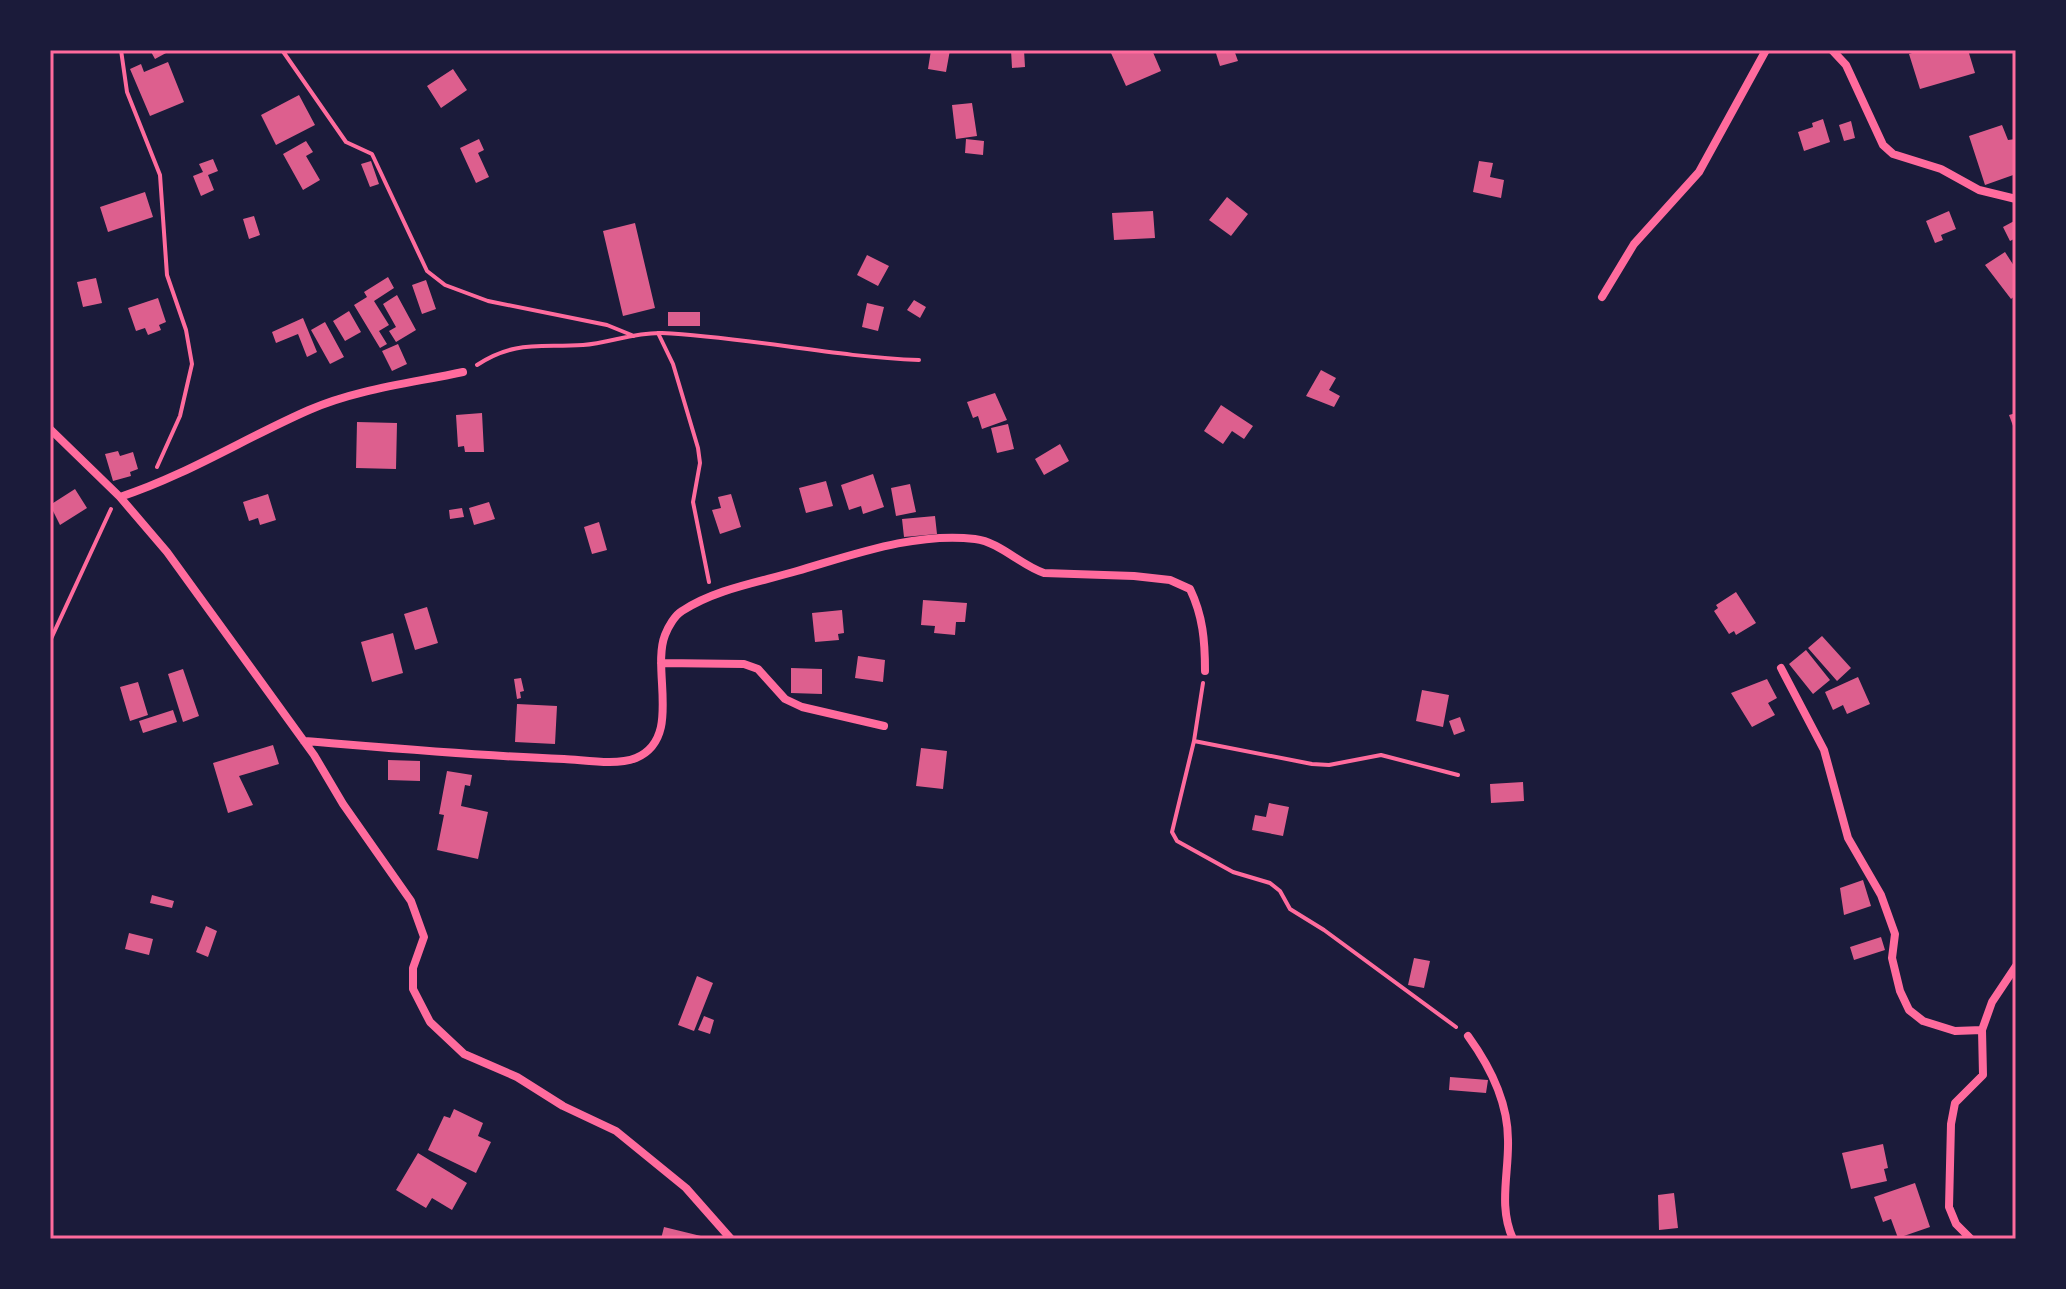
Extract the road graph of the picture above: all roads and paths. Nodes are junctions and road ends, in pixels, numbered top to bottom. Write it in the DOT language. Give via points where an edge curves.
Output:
graph roads {
  1 [pos="121,50"];
  2 [pos="282,50"];
  3 [pos="1766,50"];
  4 [pos="1832,50"];
  5 [pos="2016,199"];
  6 [pos="1602,297"];
  7 [pos="658,333"];
  8 [pos="634,336"];
  9 [pos="919,360"];
  10 [pos="463,372"];
  11 [pos="50,429"];
  12 [pos="143,490"];
  13 [pos="119,496"];
  14 [pos="706,600"];
  15 [pos="50,641"];
  16 [pos="661,663"];
  17 [pos="1781,668"];
  18 [pos="1205,671"];
  19 [pos="884,726"];
  20 [pos="304,741"];
  21 [pos="1194,741"];
  22 [pos="1458,775"];
  23 [pos="2016,966"];
  24 [pos="1982,1030"];
  25 [pos="1468,1036"];
  26 [pos="731,1239"];
  27 [pos="1513,1239"];
  28 [pos="1971,1239"];
  1 -- 12 [label="path" via="127,92 160,175 167,275 192,364 168,447"];
  2 -- 8 [label="path" via="346,142 372,154 427,271 445,285 488,301 607,325"];
  3 -- 6 [label="street" via="1699,172 1634,244"];
  4 -- 5 [label="street" via="1846,65 1883,145 1893,154 1941,169 1979,190"];
  7 -- 8 [label="path"];
  7 -- 9 [label="path"];
  7 -- 14 [label="path" via="698,448 693,502 709,581"];
  8 -- 10 [label="path" via="587,345 528,344 497,352"];
  10 -- 12 [label="street" via="310,410"];
  11 -- 13 [label="street"];
  12 -- 13 [label="street"];
  13 -- 15 [label="path"];
  13 -- 20 [label="street" via="202,599"];
  14 -- 16 [label="street" via="679,612 665,634"];
  14 -- 18 [label="street" via="876,547 971,538 985,540 1025,567 1044,573 1134,576 1170,580 1190,589 1205,635"];
  16 -- 19 [label="street" via="744,664 758,669 785,699 802,707"];
  16 -- 20 [label="street" via="663,725 637,757 486,757"];
  17 -- 24 [label="street" via="1824,750 1848,838 1886,908 1895,934 1892,958 1909,1010 1923,1021 1955,1031"];
  18 -- 21 [label="path"];
  20 -- 26 [label="street" via="419,917 424,937 413,968 413,989 430,1022 464,1054 616,1131 686,1188"];
  21 -- 22 [label="path" via="1312,764 1381,755"];
  21 -- 25 [label="path" via="1172,832 1177,841 1233,872 1270,883 1290,909"];
  23 -- 24 [label="street" via="1992,1002"];
  24 -- 28 [label="street" via="1983,1075 1955,1103 1947,1182 1956,1224"];
  25 -- 27 [label="street" via="1487,1062 1500,1100 1508,1137 1504,1204"];
}
